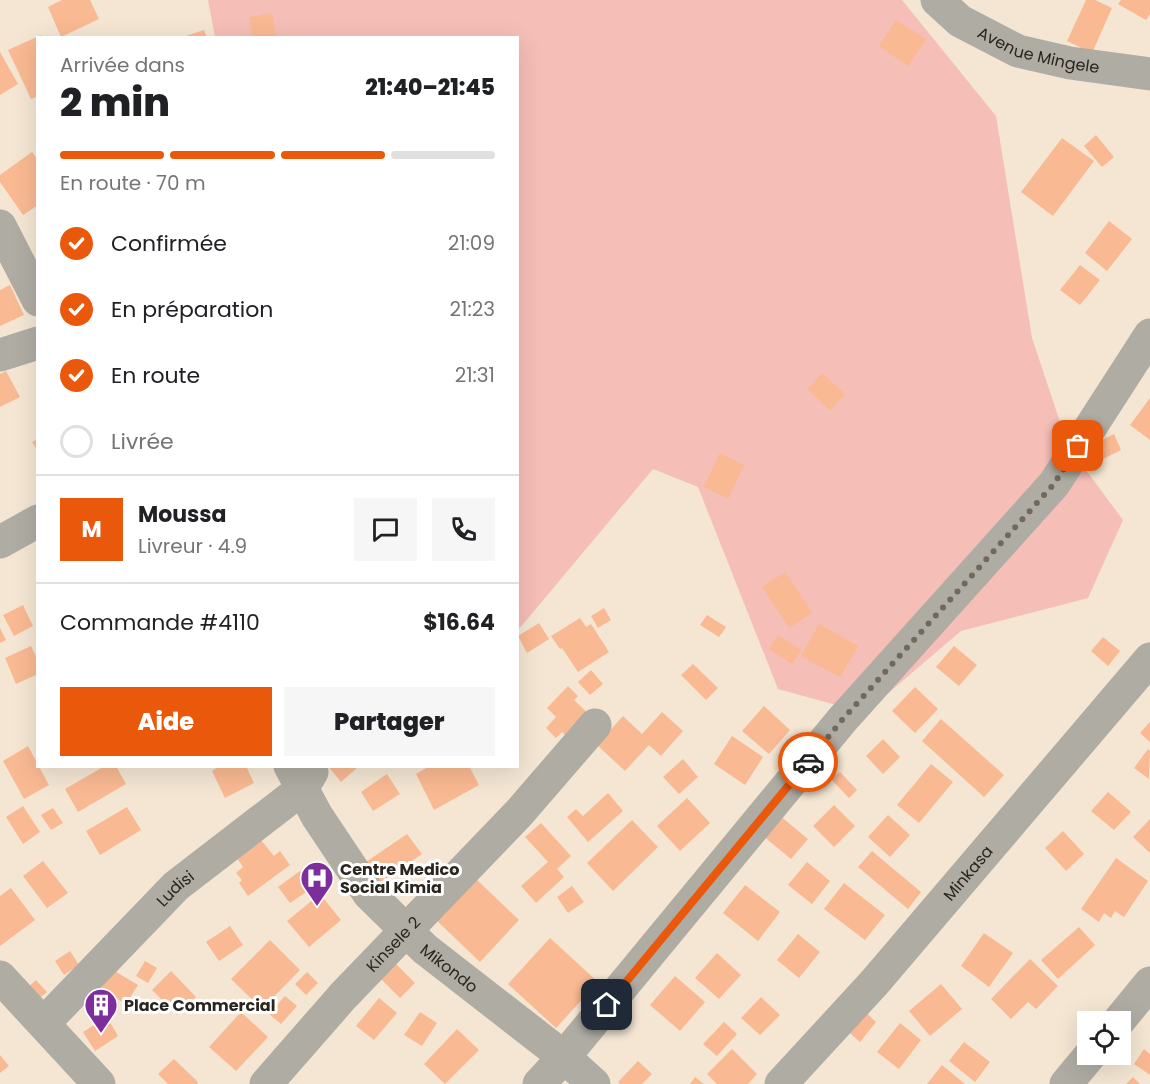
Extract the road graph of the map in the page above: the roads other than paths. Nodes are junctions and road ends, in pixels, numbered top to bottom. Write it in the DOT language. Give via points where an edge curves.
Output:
graph roads {
  1 [pos="937,0"];
  2 [pos="1150,74"];
  3 [pos="0,226"];
  4 [pos="36,296"];
  5 [pos="1150,335"];
  6 [pos="36,344"];
  7 [pos="0,354"];
  8 [pos="36,522"];
  9 [pos="0,542"];
  10 [pos="1150,658"];
  11 [pos="595,725"];
  12 [pos="303,774"];
  13 [pos="405,930"];
  14 [pos="0,977"];
  15 [pos="1150,983"];
  16 [pos="1127,1011"];
  17 [pos="44,1023"];
  18 [pos="564,1058"];
  19 [pos="1082,1065"];
  20 [pos="99,1084"];
  21 [pos="266,1084"];
  22 [pos="539,1084"];
  23 [pos="594,1084"];
  24 [pos="780,1084"];
  25 [pos="1066,1084"];
  1 -- 2 [label="street, Avenue Mingele" via="960,21 1018,51"];
  3 -- 4 [label="street"];
  5 -- 18 [label="street" via="1054,484 842,720"];
  6 -- 7 [label="street"];
  8 -- 9 [label="street"];
  10 -- 24 [label="street, Minkasa" via="874,983"];
  11 -- 13 [label="street, Kinsele 2" via="519,813"];
  12 -- 13 [label="street, Mikondo" via="317,816 369,894"];
  12 -- 17 [label="street, Ludisi" via="176,886"];
  13 -- 18 [label="street, Mikondo"];
  13 -- 21 [label="street, Kinsele 2"];
  14 -- 17 [label="street"];
  15 -- 16 [label="street"];
  17 -- 20 [label="street"];
  18 -- 22 [label="street"];
  18 -- 23 [label="street, Mikondo"];
  19 -- 25 [label="street"];
}
